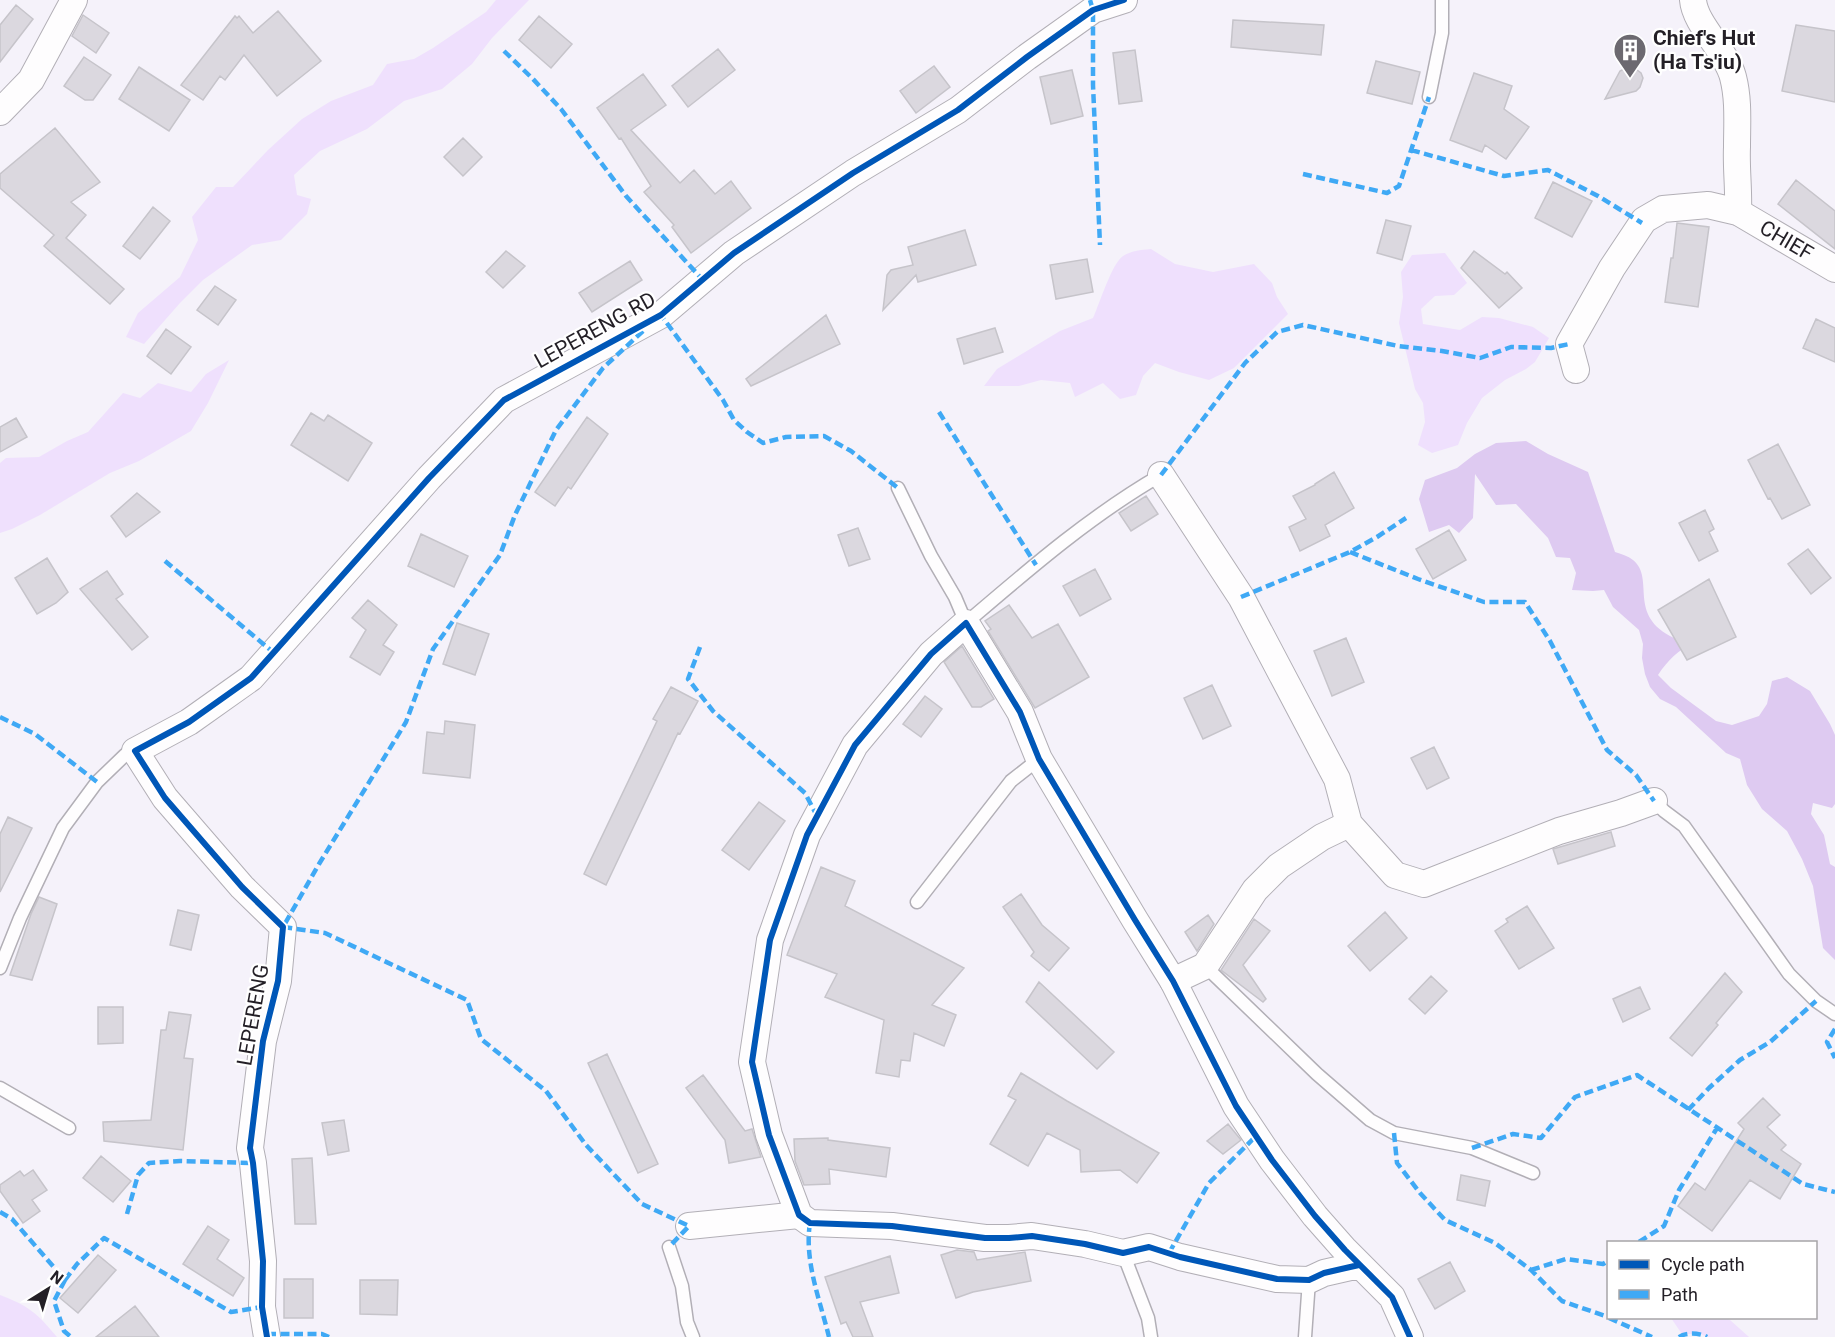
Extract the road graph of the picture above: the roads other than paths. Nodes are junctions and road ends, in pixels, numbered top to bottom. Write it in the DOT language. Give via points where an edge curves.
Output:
graph roads {
  1 [pos="74,0"];
  2 [pos="1124,0"];
  3 [pos="1442,0"];
  4 [pos="1693,0"];
  5 [pos="1429,97"];
  6 [pos="0,112"];
  7 [pos="1738,212"];
  8 [pos="1835,269"];
  9 [pos="1576,370"];
  10 [pos="1161,475"];
  11 [pos="898,488"];
  12 [pos="966,624"];
  13 [pos="135,751"];
  14 [pos="1040,759"];
  15 [pos="1654,801"];
  16 [pos="1349,824"];
  17 [pos="917,902"];
  18 [pos="1204,966"];
  19 [pos="0,968"];
  20 [pos="1173,981"];
  21 [pos="1835,1014"];
  22 [pos="0,1088"];
  23 [pos="69,1128"];
  24 [pos="1533,1173"];
  25 [pos="799,1215"];
  26 [pos="689,1226"];
  27 [pos="669,1247"];
  28 [pos="1123,1253"];
  29 [pos="1359,1264"];
  30 [pos="1309,1280"];
  31 [pos="267,1337"];
  32 [pos="693,1337"];
  33 [pos="1151,1337"];
  34 [pos="1305,1337"];
  35 [pos="1410,1337"];
  1 -- 6 [label="street" via="31,80"];
  2 -- 13 [label="street, LEPERENG RD" via="1093,10 958,110 853,173 744,246 661,315 504,400 251,678 189,722"];
  3 -- 5 [label="lane" via="1442,33"];
  4 -- 7 [label="street" via="1694,10 1733,76 1738,113"];
  7 -- 8 [label="street, CHIEF"];
  7 -- 9 [label="street, CHIEF" via="1708,205 1662,209 1644,220 1569,344"];
  10 -- 12 [label="lane" via="1126,495 1029,569"];
  10 -- 16 [label="street" via="1241,597 1337,779"];
  11 -- 12 [label="lane"];
  12 -- 14 [label="street" via="1020,712"];
  12 -- 25 [label="street" via="931,654 855,745 807,835 770,940 752,1062 769,1135"];
  13 -- 19 [label="lane" via="125,755 97,783 63,828"];
  13 -- 31 [label="street, LEPERENG" via="165,798 242,887 283,927 278,981 263,1041 250,1148"];
  14 -- 17 [label="lane" via="1011,781"];
  14 -- 20 [label="street"];
  15 -- 16 [label="street" via="1559,831 1424,884 1395,876"];
  15 -- 21 [label="lane" via="1684,826 1789,974"];
  16 -- 18 [label="street" via="1279,866 1255,890"];
  18 -- 20 [label="street"];
  18 -- 24 [label="lane" via="1370,1120 1394,1133 1472,1148"];
  20 -- 29 [label="street" via="1236,1106 1315,1216"];
  22 -- 23 [label="lane"];
  25 -- 26 [label="street"];
  25 -- 28 [label="street" via="810,1223 892,1226 986,1238 1032,1236"];
  27 -- 32 [label="lane"];
  28 -- 30 [label="street" via="1149,1247 1277,1279"];
  28 -- 33 [label="lane" via="1148,1318"];
  29 -- 30 [label="street"];
  29 -- 35 [label="street" via="1392,1297"];
  30 -- 34 [label="lane"];
}
